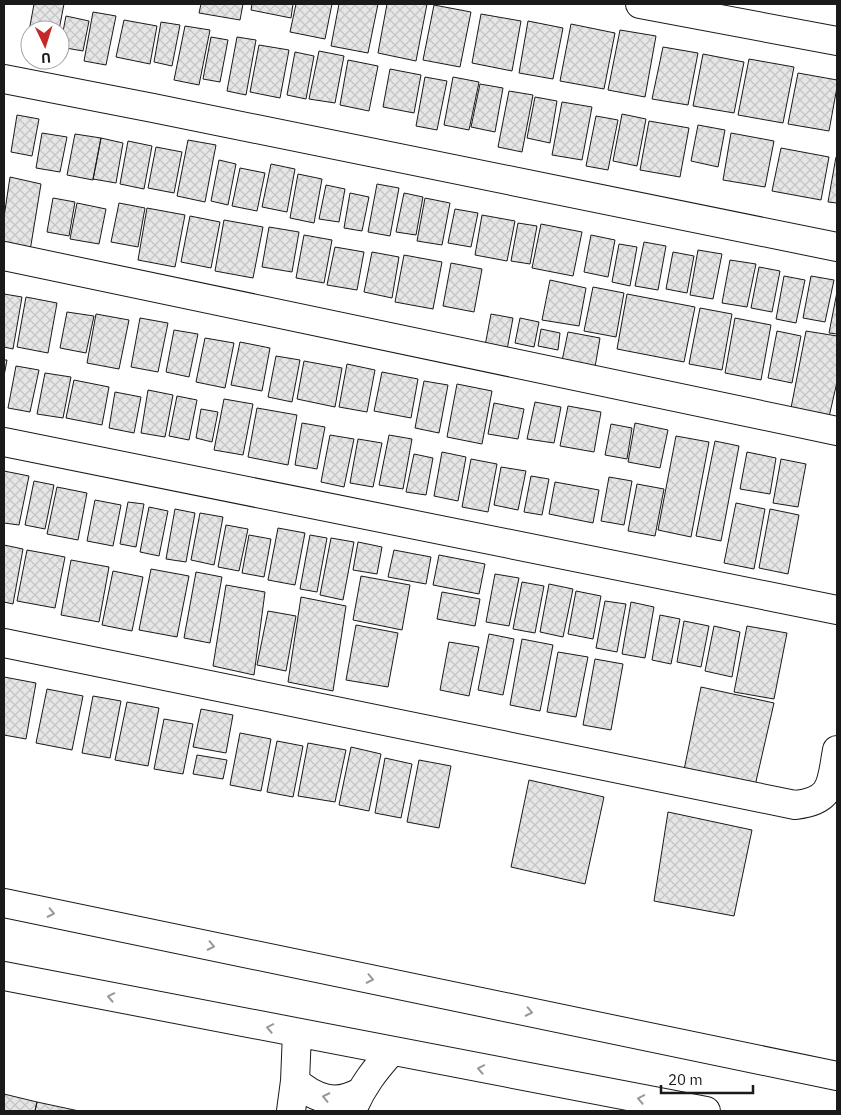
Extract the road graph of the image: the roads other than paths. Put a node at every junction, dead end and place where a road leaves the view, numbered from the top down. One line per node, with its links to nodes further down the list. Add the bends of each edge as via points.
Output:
1 (640, 4): 2 (street)
2 (837, 40)
3 (4, 79): 4 (street)
4 (837, 247)
5 (4, 256): 6 (street)
6 (837, 431)
7 (4, 442): 8 (street)
8 (837, 610)
9 (4, 643): 10 (street, via 795,805 811,803 827,792)
10 (837, 750)
11 (4, 903): 15 (street, one-way to 15)
12 (4, 976): 13 (street, one-way to 12)
13 (297, 1033): 14 (street); 16 (street)
14 (391, 1052): 17 (street, via 370,1075); 19 (street, one-way to 14)
15 (837, 1076)
16 (295, 1081): 17 (street, one-way to 16, via 350,1098 327,1100 305,1090); 18 (street)
17 (356, 1102)
18 (291, 1111)
19 (706, 1111)

